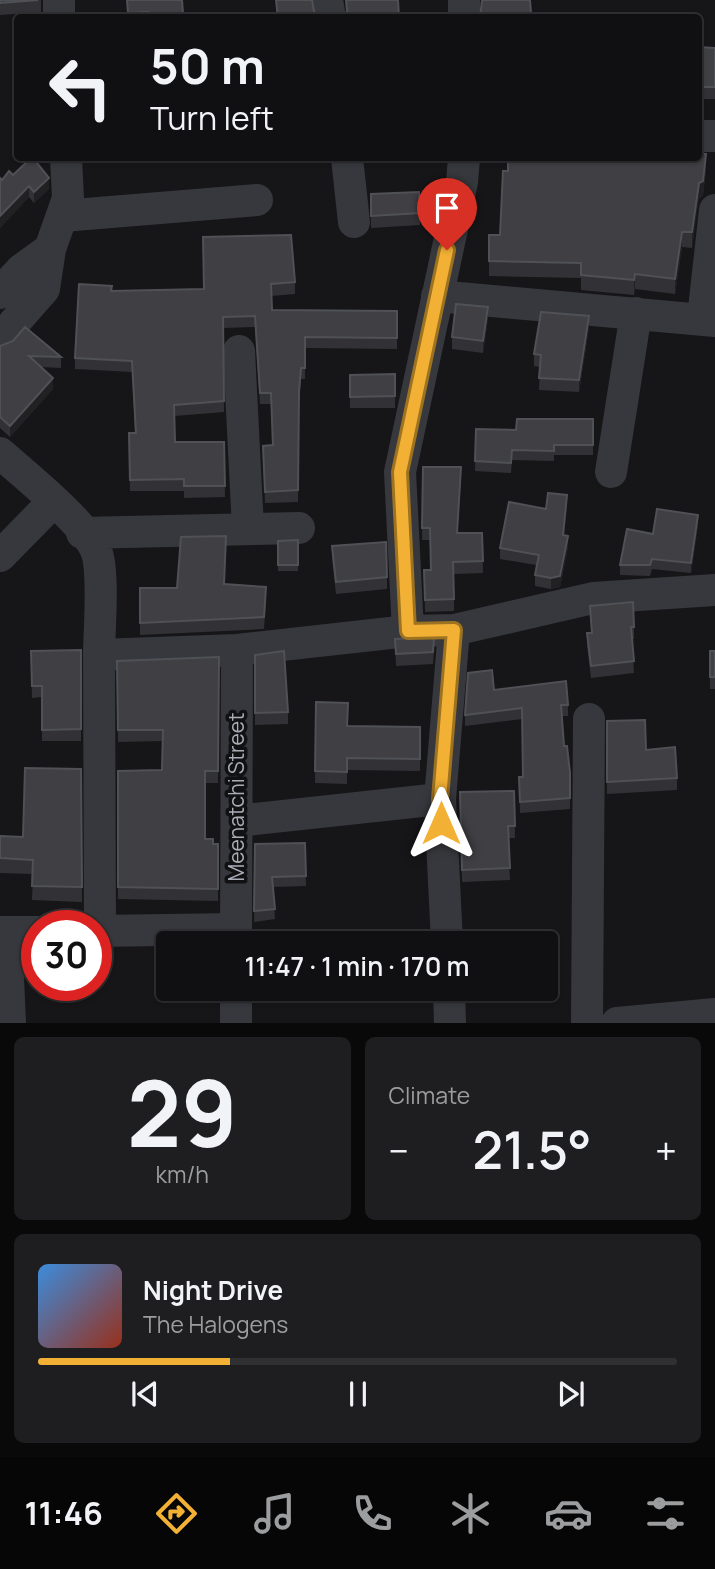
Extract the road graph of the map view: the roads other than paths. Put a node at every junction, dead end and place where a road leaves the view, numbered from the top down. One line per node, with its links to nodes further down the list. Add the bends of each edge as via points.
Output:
1 (66, 161): 6 (street, via 68,198)
2 (346, 161): 7 (street)
3 (464, 161): 10 (street)
4 (257, 200): 6 (street)
5 (715, 210): 12 (street)
6 (62, 216): 8 (street)
7 (354, 222)
8 (50, 249): 9 (street); 13 (street, via 44,289)
9 (0, 293)
10 (437, 296): 11 (street); 24 (street, via 400,472)
11 (636, 313): 12 (street); 16 (street)
12 (709, 320)
13 (0, 339)
14 (239, 351): 18 (street)
15 (0, 453): 17 (street)
16 (611, 471)
17 (54, 501): 20 (street); 21 (street)
18 (248, 528): 19 (street); 20 (street)
19 (299, 528)
20 (82, 533): 26 (street, via 98,558)
21 (0, 555)
22 (715, 590): 23 (street, via 593,598)
23 (454, 630): 24 (street); 28 (street)
24 (408, 631): 25 (street)
25 (237, 650): 26 (street); 29 (street, Meenatchi Street)
26 (99, 655): 30 (street)
27 (589, 719): 42 (street)
28 (440, 799): 29 (street); 32 (street)
29 (237, 821): 31 (street, Meenatchi Street)
30 (98, 910)
31 (236, 931)
32 (446, 931)
33 (14, 932): 39 (street)
34 (112, 932): 35 (street)
35 (156, 933)
36 (236, 1001): 40 (street)
37 (449, 1001): 41 (street)
38 (715, 1014): 43 (street)
39 (10, 1023)
40 (236, 1023)
41 (450, 1023)
42 (587, 1023)
43 (617, 1023)

